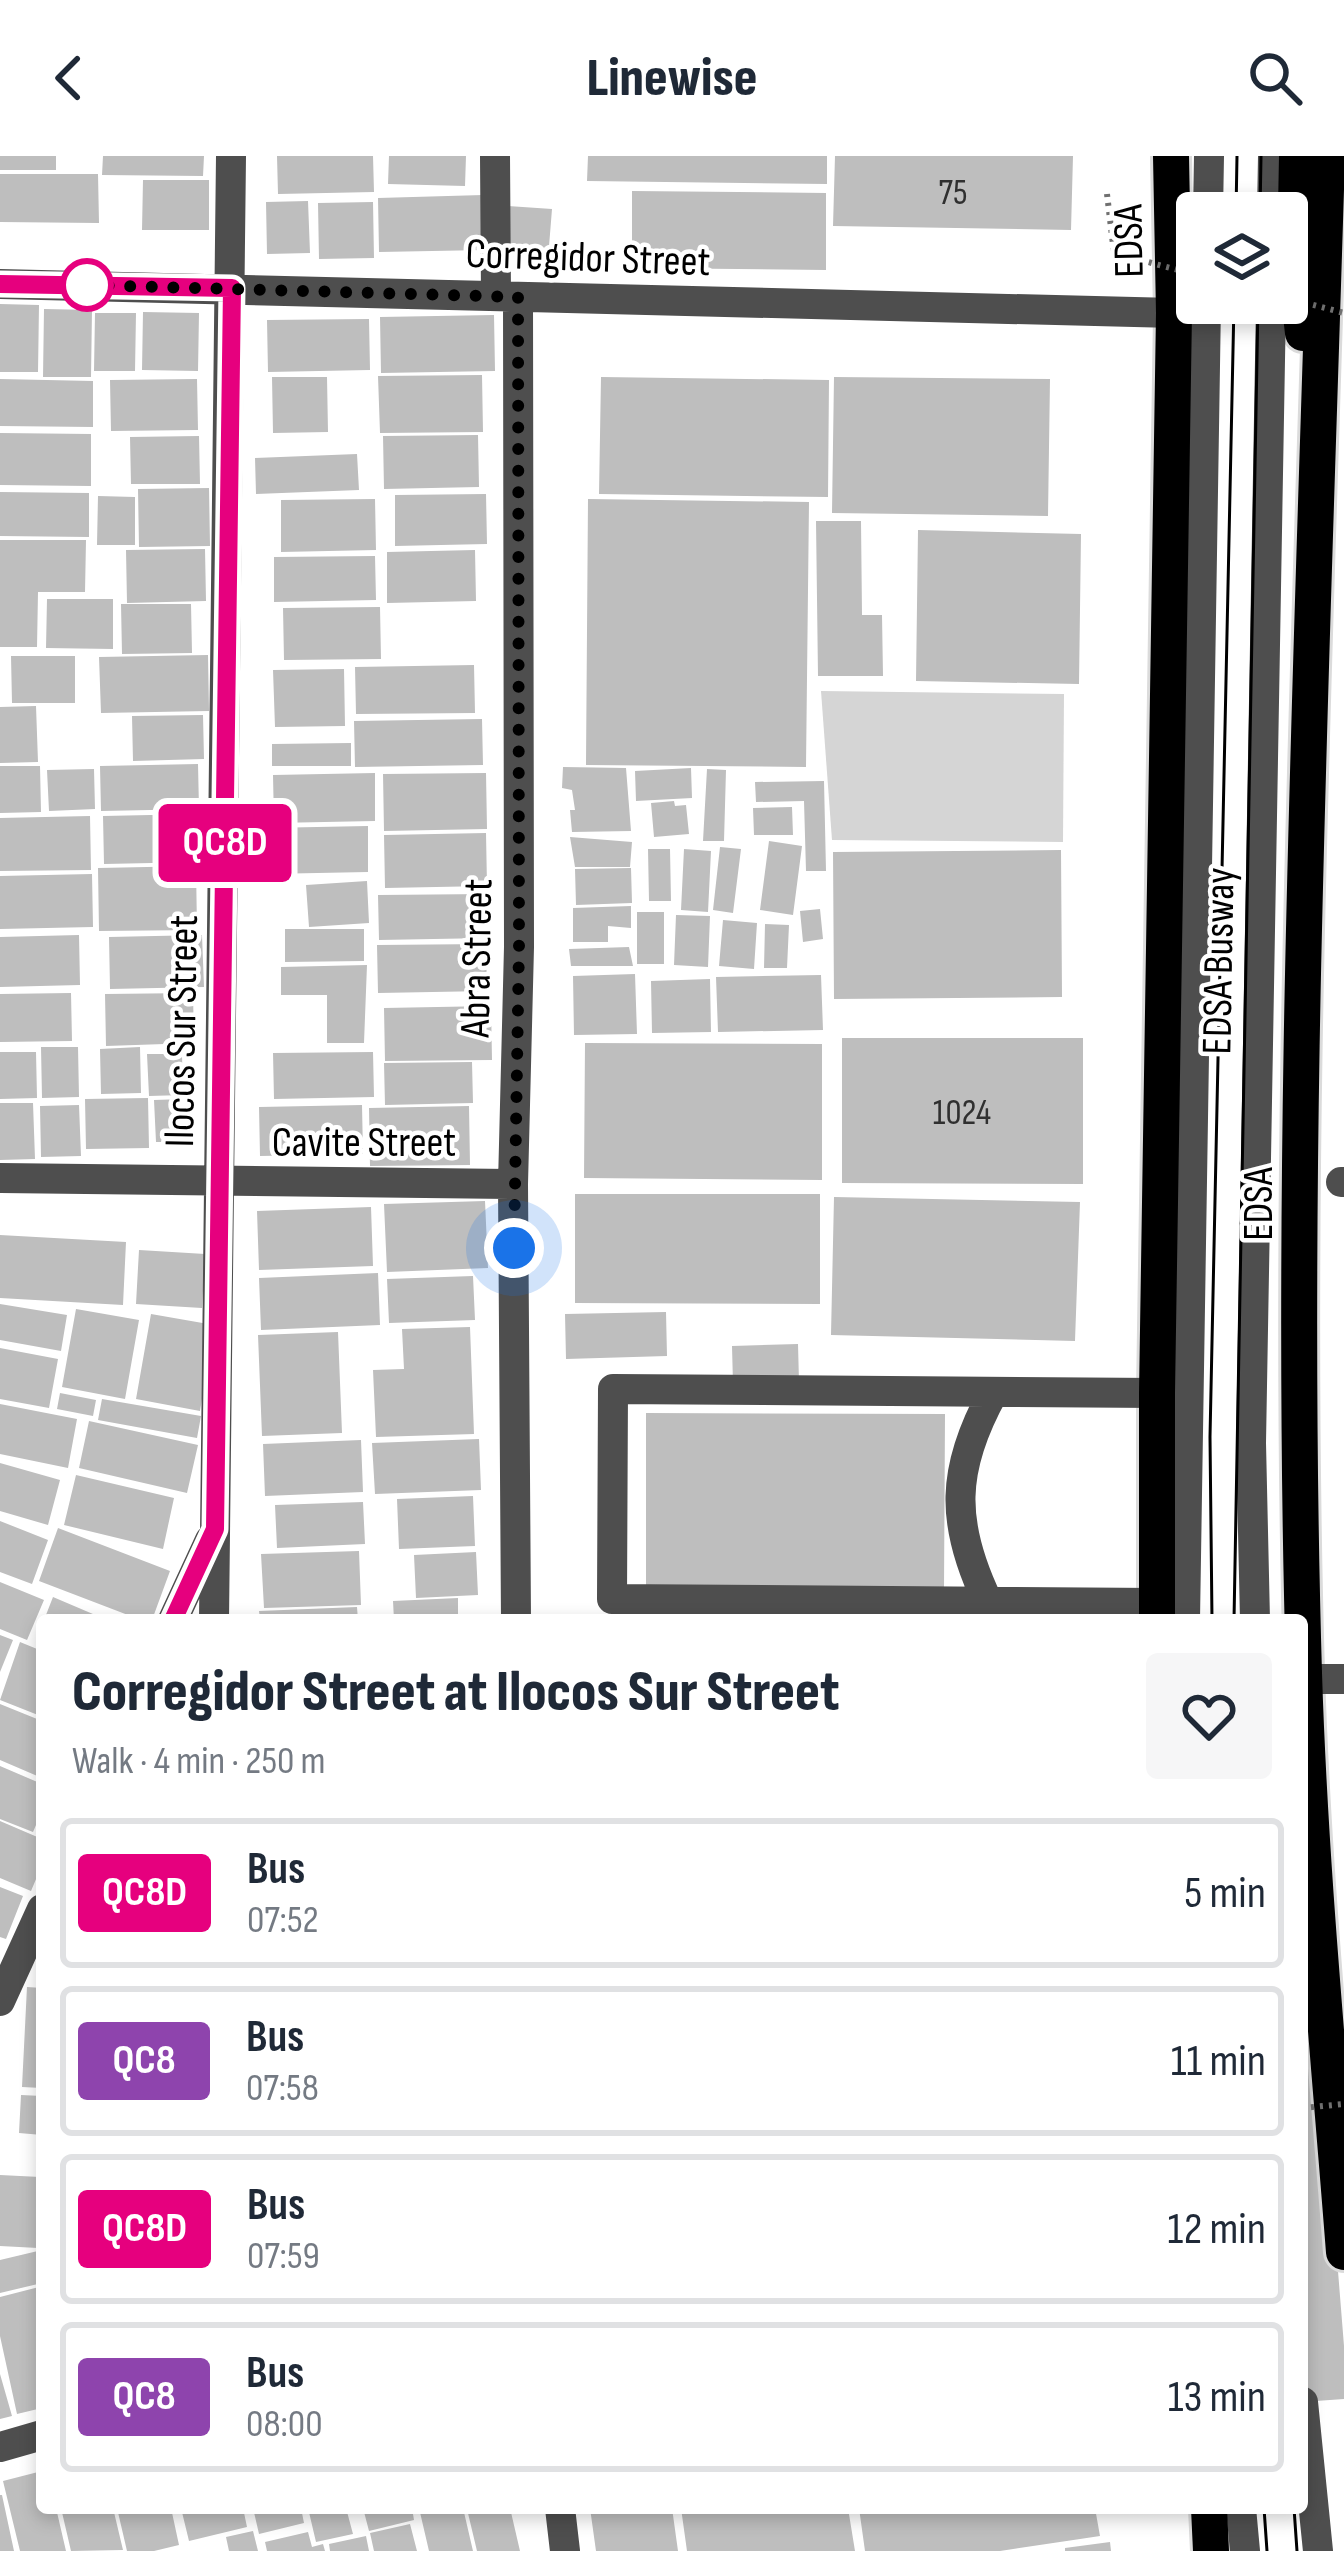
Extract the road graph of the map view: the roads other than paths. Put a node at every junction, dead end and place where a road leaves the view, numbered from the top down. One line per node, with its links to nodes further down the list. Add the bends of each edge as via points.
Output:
1 (231, 156): 13 (street, Ilocos Sur Street)
2 (495, 156): 14 (street, Abra Street)
3 (1171, 156): 10 (highway, EDSA)
4 (1209, 156): 8 (street)
5 (1273, 156): 9 (street)
6 (1297, 156): 19 (highway, via 1295,261)
7 (1327, 156): 11 (highway, EDSA)
8 (1208, 192)
9 (1272, 192)
10 (1176, 196)
11 (1334, 236): 19 (highway, EDSA)
12 (0, 284): 13 (street, Corregidor Street)
13 (232, 288): 14 (street, Corregidor Street); 21 (street, Ilocos Sur Street)
14 (507, 296): 15 (street, Corregidor Street); 22 (street, Abra Street, via 519,946)
15 (1176, 308)
16 (1190, 324): 24 (highway, EDSA)
17 (1190, 324): 30 (street, EDSA Busway)
18 (1271, 324): 31 (street, EDSA Busway, via 1250,1443)
19 (1318, 461): 32 (highway, EDSA, via 1302,955)
20 (0, 1178): 21 (street, Cavite Street)
21 (220, 1182): 22 (street, Cavite Street); 25 (street, Ilocos Sur Street)
22 (513, 1184): 29 (street, Abra Street)
23 (993, 1393): 24 (street); 26 (street, via 972,1431 960,1496 969,1562); 26 (street, via 613,1389 612,1599)
24 (1157, 1393): 30 (highway, EDSA)
25 (215, 1529): 27 (street); 28 (street, Ilocos Sur Street)
26 (988, 1602): 30 (street)
27 (176, 1614)
28 (214, 1614)
29 (516, 1614)
30 (1166, 1614)
31 (1255, 1614)
32 (1304, 1614)
33 (1308, 1679): 34 (street)
34 (1344, 1679)
35 (1308, 1714): 36 (highway, EDSA)
36 (1331, 1913): 39 (highway, EDSA)
37 (36, 1922): 38 (street)
38 (0, 2001)
39 (1344, 2252)
40 (36, 2437): 42 (street)
41 (1308, 2445): 49 (street)
42 (0, 2447)
43 (561, 2514): 46 (street)
44 (1210, 2514): 47 (highway)
45 (1242, 2514): 48 (street)
46 (565, 2551)
47 (1211, 2551)
48 (1245, 2551)
49 (1318, 2551)

